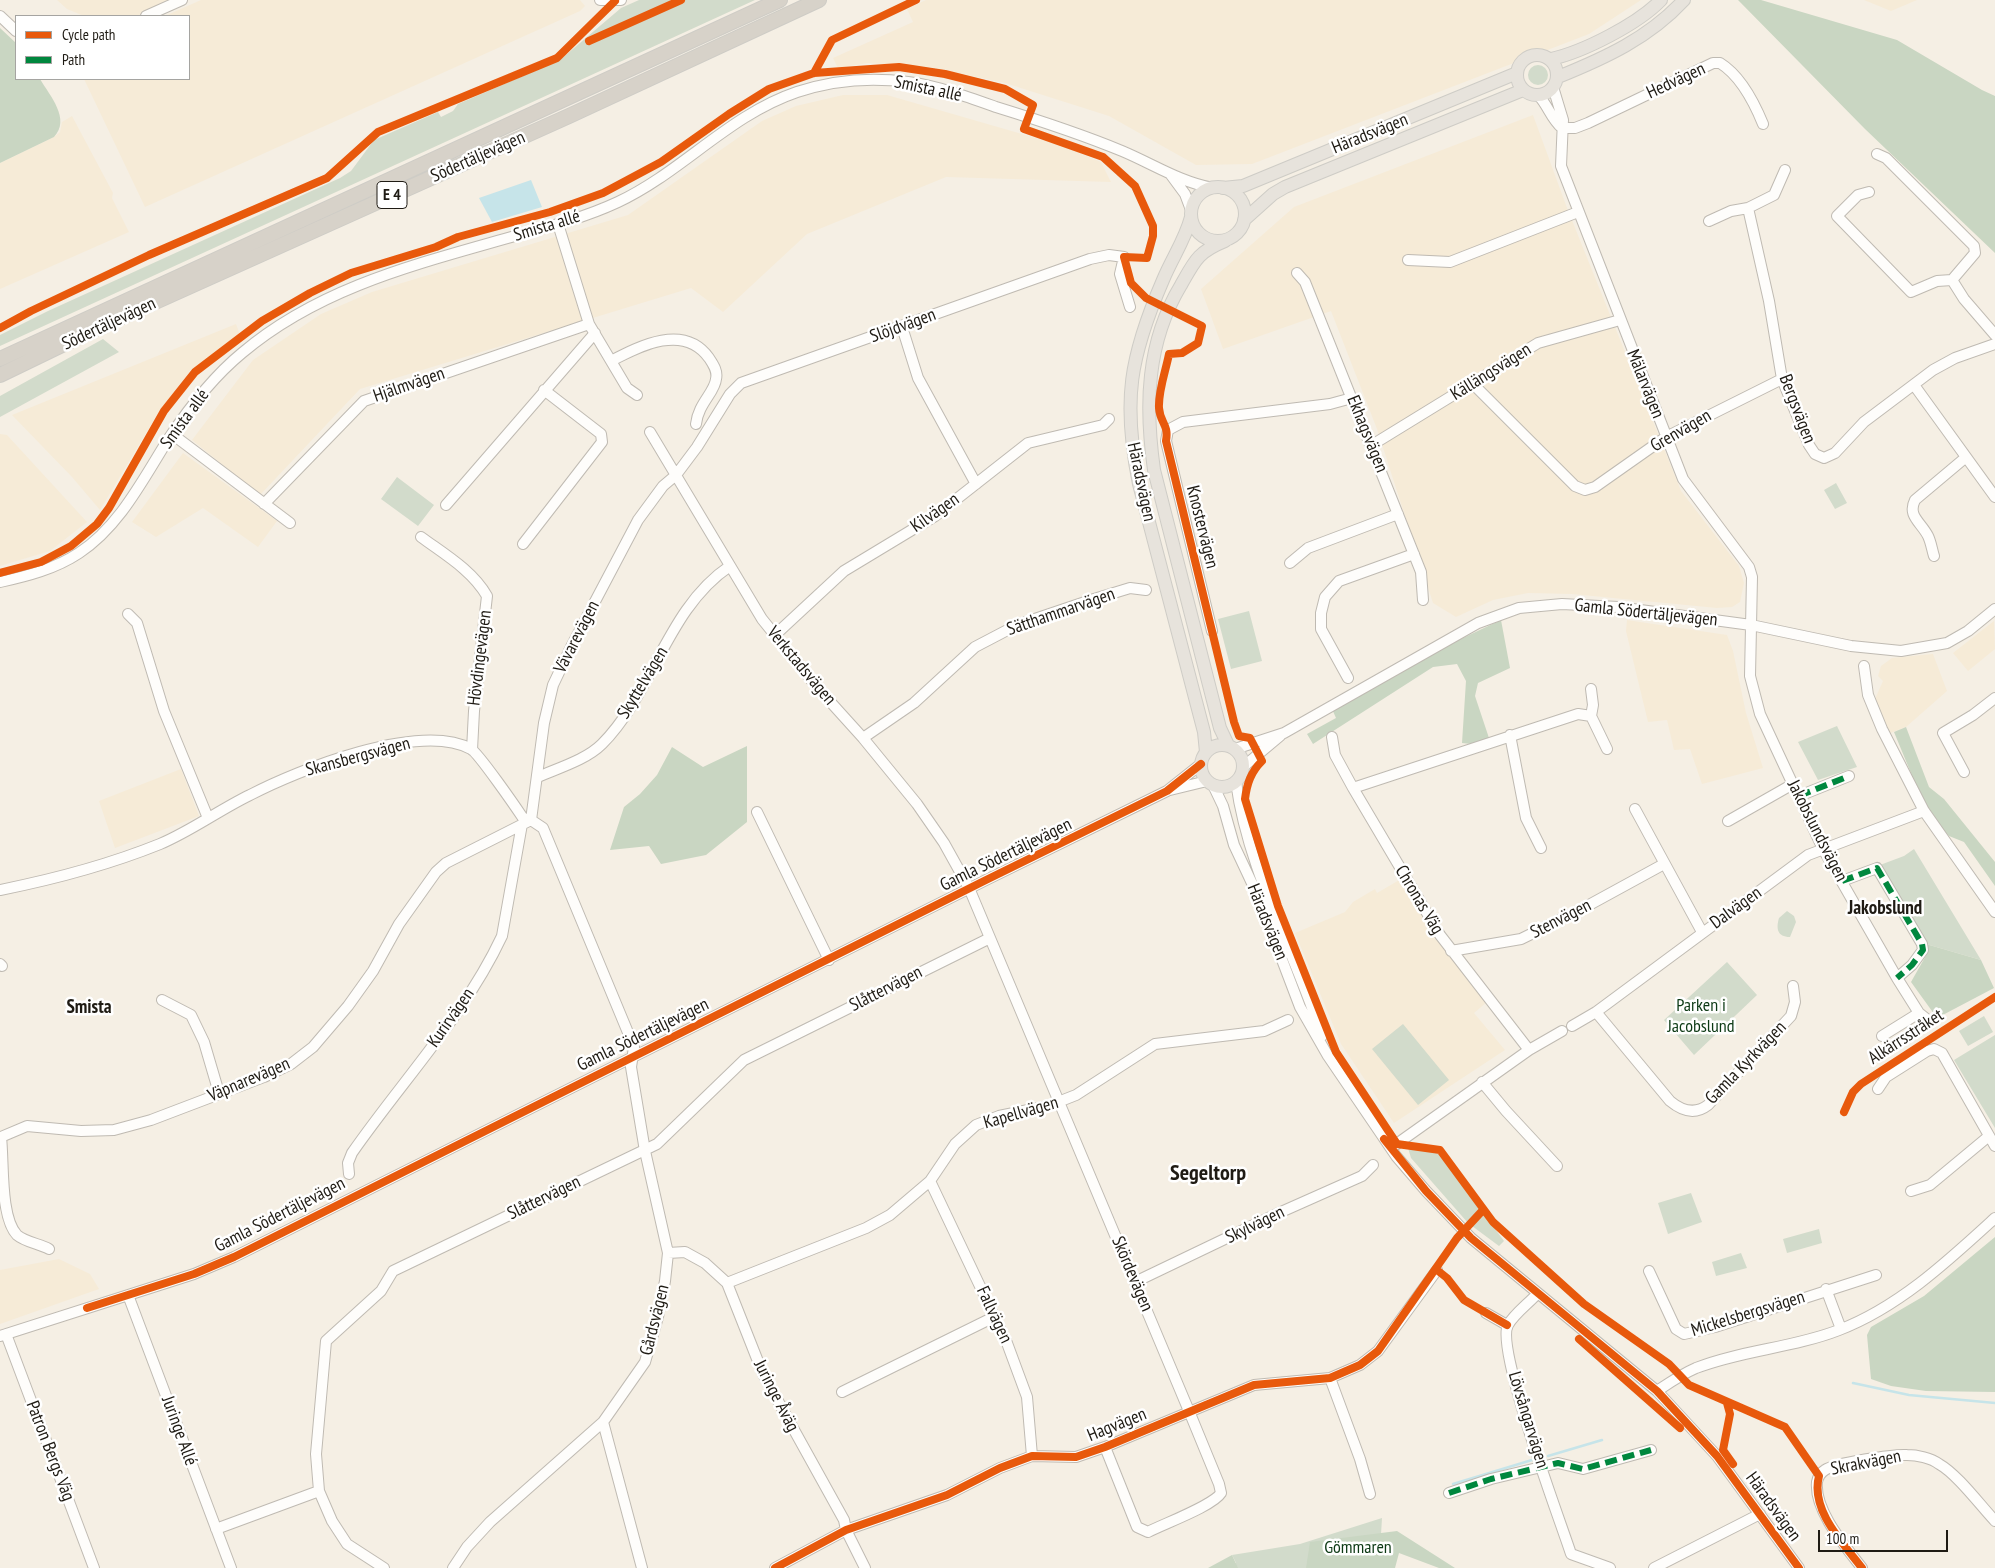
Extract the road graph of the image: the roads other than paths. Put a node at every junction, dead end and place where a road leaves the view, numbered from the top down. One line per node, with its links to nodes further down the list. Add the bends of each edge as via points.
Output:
1 (182, 0): 8 (street)
2 (600, 0): 3 (street)
3 (621, 0)
4 (780, 0): 39 (highway, Södertäljevägen / E 4)
5 (819, 0): 41 (highway, Södertäljevägen / E 4)
6 (1661, 0): 11 (main road, via 1616,32 1566,56)
7 (1684, 0): 13 (main road, via 1667,18 1625,47)
8 (148, 15)
9 (0, 16): 10 (street)
10 (15, 31)
11 (1551, 59): 12 (main road, via 1532,54 1523,60); 13 (main road, via 1556,66)
12 (1517, 73): 14 (main road); 21 (main road, Häradsvägen, via 1243,186)
13 (1555, 82): 15 (main road); 17 (street, Mälarvägen)
14 (1523, 90): 15 (main road); 26 (main road, Häradsvägen, via 1285,187 1272,194)
15 (1538, 95): 17 (street, via 1555,123)
16 (1763, 124): 17 (street, Hedvägen, via 1753,101 1734,74 1720,63 1713,63 1588,123)
17 (1562, 128): 24 (street, Mälarvägen, via 1561,166)
18 (1876, 154): 32 (street, via 1886,158 1974,246 1975,253)
19 (1785, 170): 23 (street, via 1774,195)
20 (1170, 175): 21 (street, Smista allé, via 1192,184); 25 (street, Smista allé, via 1185,194); 28 (street, Smista allé, via 1120,150 955,93 910,82 844,81 795,92 764,106 623,200)
21 (1218, 188): 25 (main road, via 1198,196); 26 (main road, via 1232,191 1242,203)
22 (1869, 192): 32 (street, via 1858,195 1837,216 1911,292 1937,281)
23 (1748, 208): 27 (street); 42 (street, Bergsvägen)
24 (1578, 212): 30 (street, via 1450,262); 34 (street, Mälarvägen)
25 (1191, 214): 29 (main road, via 1200,234 1212,240); 88 (main road, Häradsvägen, via 1179,251 1167,270 1138,342 1130,419 1139,484 1204,732)
26 (1244, 220): 29 (main road, via 1234,235)
27 (1709, 220)
28 (558, 224): 36 (street); 51 (street, Smista allé, via 363,282 306,308 242,352 208,387)
29 (1225, 240): 85 (main road, Häradsvägen, via 1205,249 1195,261 1160,329 1152,358 1149,431 1154,470 1220,728)
30 (1408, 260)
31 (1297, 273): 47 (street, Ekhagsvägen, via 1305,282)
32 (1952, 280): 37 (street)
33 (1130, 307): 35 (street, Slöjdvägen, via 1120,274 1124,257 1109,255)
34 (1620, 320): 43 (street, Källängsvägen, via 1538,343); 52 (street, Mälarvägen)
35 (902, 327): 55 (street, Slöjdvägen, via 741,383 730,394); 56 (street, via 918,378)
36 (592, 328): 40 (street); 45 (street); 58 (street, Hjälmvägen, via 364,401)
37 (1995, 336)
38 (1995, 344): 44 (street, Bergsvägen, via 1956,358)
39 (0, 359)
40 (611, 361): 46 (street, via 627,388); 49 (street, via 644,343 658,340 685,342 703,350 715,366 717,380 697,412)
41 (0, 375)
42 (1782, 379): 44 (street, Bergsvägen, via 1809,445 1814,454 1824,458 1835,453 1864,422); 52 (street, Grenvägen)
43 (1473, 384): 52 (street, Grenvägen, via 1575,486 1585,490 1595,487); 53 (street, Källängsvägen)
44 (1914, 385): 54 (street)
45 (544, 390): 59 (street); 63 (street, via 601,434 602,442)
46 (637, 395)
47 (1352, 398): 53 (street, Ekhagsvägen); 74 (street, Knostervägen, via 1330,404 1183,422 1168,430 1166,441)
48 (1109, 419): 56 (street, Kilvägen, via 1102,425 1028,443)
49 (696, 424)
50 (650, 432): 55 (street, Verkstadsvägen)
51 (172, 434): 58 (street); 68 (street, Smista allé, via 132,497 93,543 47,570)
52 (1666, 437): 73 (street, Mälarvägen, via 1690,490 1749,567 1753,588)
53 (1372, 445): 60 (street, Ekhagsvägen)
54 (1965, 458): 57 (street); 65 (street, via 1911,507 1912,514 1928,536)
55 (676, 476): 67 (street, Verkstadsvägen); 92 (street, Vävarevägen, via 663,486 638,520 553,685 544,723)
56 (976, 484): 75 (street, Kilvägen, via 935,516 844,571)
57 (1995, 497)
58 (264, 504): 61 (street)
59 (446, 505)
60 (1398, 514): 64 (street, Ekhagsvägen); 66 (street, via 1308,548)
61 (290, 523)
62 (421, 537): 87 (street, Hövdingevägen, via 467,571 487,596)
63 (523, 544)
64 (1414, 554): 70 (street, Ekhagsvägen, via 1421,572); 77 (street, via 1339,581 1325,597 1321,612 1322,629)
65 (1934, 556)
66 (1290, 563)
67 (730, 566): 75 (street, Verkstadsvägen); 92 (street, Skyttelvägen, via 719,572 692,603 630,708 600,746)
68 (0, 582)
69 (1146, 590): 84 (street, Sätthammarvägen, via 1130,588 1017,625 975,647 914,702)
70 (1423, 600)
71 (1995, 609): 73 (street, Gamla Södertäljevägen, via 1947,643 1901,652 1851,646)
72 (128, 614): 102 (street, via 137,623 163,707)
73 (1751, 625): 81 (street, Gamla Södertäljevägen, via 1618,607 1562,604 1519,608 1471,627); 95 (street, Jakobslundsvägen, via 1749,670 1752,690)
74 (1212, 631)
75 (775, 635): 84 (street, Verkstadsvägen)
76 (1864, 666): 101 (street, via 1868,695)
77 (1348, 678)
78 (1591, 689): 80 (street)
79 (1995, 698): 90 (street, via 1943,733)
80 (1591, 716): 82 (street, via 1578,714); 86 (street)
81 (1284, 733): 85 (street, Gamla Södertäljevägen); 89 (street, Gamla Södertäljevägen)
82 (1510, 735): 96 (street); 105 (street, via 1526,818)
83 (1332, 736): 96 (street, Chronas Väg, via 1335,755)
84 (863, 738): 109 (street, Verkstadsvägen, via 939,835)
85 (1231, 747): 88 (main road, via 1218,745); 89 (main road, via 1242,758)
86 (1606, 749)
87 (472, 750): 102 (street, Skansbergsvägen, via 449,742 427,740 388,745 283,779); 104 (street)
88 (1203, 758): 94 (main road, via 1202,773); 97 (street, Gamla Södertäljevägen)
89 (1243, 768): 93 (main road)
90 (1964, 772)
91 (1849, 776): 98 (street)
92 (538, 778): 104 (street, Vävarevägen)
93 (1236, 782): 94 (main road, via 1224,787); 125 (street, Häradsvägen, via 1249,840 1311,1002)
94 (1210, 783): 97 (street, Gamla Södertäljevägen); 125 (street, Häradsvägen, via 1223,806 1234,845 1257,894 1300,1007)
95 (1793, 784): 98 (street, Jakobslundsvägen); 103 (street)
96 (1353, 788): 114 (street, Chronas Väg)
97 (1167, 791): 109 (street, Gamla Södertäljevägen)
98 (1799, 796): 106 (street, Jakobslundsvägen)
99 (1635, 809): 107 (street)
100 (757, 812): 115 (street)
101 (1924, 812): 106 (street, Dalvägen); 111 (street)
102 (208, 818): 110 (street, Skansbergsvägen, via 162,843 98,867)
103 (1728, 821)
104 (526, 822): 126 (street, via 543,828 634,1047); 129 (street, Väpnarevägen, via 446,863 436,872 399,924 373,971 313,1047 291,1064); 137 (street, Kurirvägen, via 502,936 495,952 457,1012 352,1152)
105 (1541, 848)
106 (1823, 849): 108 (street, Jakobslundsvägen); 112 (street, Dalvägen, via 1808,855)
107 (1664, 864): 112 (street); 114 (street, Stenvägen, via 1521,939)
108 (1842, 881): 116 (street, Jakobslundsvägen); 116 (street, via 1877,868 1922,944 1923,950)
109 (970, 888): 113 (street, Skördevägen); 115 (street, Gamla Södertäljevägen)
110 (0, 890)
111 (1995, 912)
112 (1702, 932): 119 (street, Dalvägen)
113 (990, 938): 130 (street, Skördevägen); 134 (street, Slåttervägen, via 744,1060 657,1144)
114 (1451, 951): 124 (street, Chronas Väg)
115 (829, 960): 126 (street, Gamla Södertäljevägen)
116 (1897, 978): 120 (street, Jakobslundsvägen)
117 (1792, 986): 119 (street, Gamla Kyrkvägen, via 1795,1002 1791,1016 1708,1105 1698,1110 1679,1108 1670,1101)
118 (162, 1000): 129 (street, via 191,1015 204,1042)
119 (1596, 1012): 124 (street, Dalvägen)
120 (1919, 1013): 122 (street, Jakobslundsvägen); 123 (street)
121 (1288, 1020): 130 (street, Kapellvägen, via 1264,1031 1155,1044)
122 (1928, 1021)
123 (1882, 1036)
124 (1529, 1050): 127 (street)
125 (1328, 1056): 133 (street, Häradsvägen)
126 (632, 1058): 134 (street, Gårdsvägen); 150 (street, Gamla Södertäljevägen, via 234,1257 194,1274)
127 (1482, 1082): 133 (street); 136 (street)
128 (1878, 1089): 131 (street, via 1886,1076 1934,1049 1942,1053)
129 (220, 1094): 141 (street, Väpnarevägen, via 114,1130 81,1131 28,1126 1,1137 4,1197 10,1226 22,1238)
130 (1060, 1102): 138 (street, Kapellvägen, via 999,1116 976,1125 955,1144); 146 (street, Skördevägen)
131 (1989, 1136): 132 (street); 139 (street, via 1930,1185)
132 (1995, 1146)
133 (1390, 1148): 149 (street, Häradsvägen, via 1471,1238)
134 (644, 1151): 142 (street, Gårdsvägen); 165 (street, Slåttervägen, via 393,1271 381,1291 326,1341 316,1454)
135 (1373, 1165): 146 (street, Skylvägen, via 1362,1176)
136 (1558, 1166)
137 (349, 1174)
138 (930, 1181): 147 (street, Kapellvägen, via 890,1215 866,1228); 152 (street, Fallvägen)
139 (1911, 1191)
140 (1995, 1218): 154 (street, Mickelsbergsvägen, via 1895,1302)
141 (49, 1249)
142 (668, 1253): 147 (street, Juringe Åväg, via 684,1252 705,1263); 160 (street, Gårdsvägen, via 662,1299 646,1362)
143 (1437, 1270): 156 (street, Hagvägen, via 1378,1351 1360,1365)
144 (1649, 1271): 148 (street, Mickelsbergsvägen, via 1676,1329 1684,1334 1715,1327)
145 (1876, 1275): 148 (street, Mickelsbergsvägen)
146 (1135, 1282): 159 (street, Skördevägen)
147 (727, 1283): 171 (street, Juringe Åväg, via 763,1374 844,1520)
148 (1826, 1289): 154 (street, Mickelsbergsvägen)
149 (1537, 1294): 153 (street); 157 (street, Häradsvägen)
150 (128, 1295): 155 (street, Gamla Södertäljevägen); 170 (street, Juringe Allé)
151 (1486, 1313): 153 (street)
152 (994, 1317): 158 (street); 163 (street, Fallvägen, via 1008,1343 1028,1398)
153 (1507, 1325): 164 (street, Lövsångarvägen, via 1505,1343)
154 (1841, 1330): 157 (street, Mickelsbergsvägen, via 1806,1342 1696,1368)
155 (3, 1335): 172 (street, Patron Bergs Väg)
156 (1330, 1378): 159 (street, Hagvägen, via 1254,1385); 167 (street)
157 (1656, 1391): 168 (street, Häradsvägen, via 1717,1456)
158 (842, 1392)
159 (1189, 1410): 161 (street, Hagvägen); 161 (street, Skördevägen, via 1221,1493 1200,1508 1148,1532 1137,1527)
160 (603, 1422): 175 (street, Gårdsvägen, via 490,1522); 176 (street)
161 (1104, 1447): 163 (street, Hagvägen, via 1076,1456)
162 (1651, 1450): 164 (street, via 1583,1469 1558,1463)
163 (1032, 1456): 171 (street, Hagvägen, via 947,1495)
164 (1541, 1467): 166 (street); 179 (street, Lövsångarvägen, via 1571,1554)
165 (319, 1490): 170 (street); 174 (street, Slåttervägen, via 332,1521 347,1544)
166 (1449, 1493)
167 (1370, 1494)
168 (1760, 1514): 180 (street); 181 (street, Häradsvägen)
169 (1995, 1521): 182 (street, Skrakvägen, via 1946,1469 1927,1459 1907,1454 1894,1455 1829,1467 1819,1476 1817,1483 1823,1508 1829,1525)
170 (216, 1529): 173 (street, Juringe Allé)
171 (846, 1530): 177 (street, Hagvägen); 178 (street, Juringe Åväg)
172 (94, 1568)
173 (231, 1568)
174 (384, 1568)
175 (453, 1568)
176 (642, 1568)
177 (775, 1568)
178 (865, 1568)
179 (1610, 1568)
180 (1654, 1568)
181 (1799, 1568)
182 (1862, 1568)

